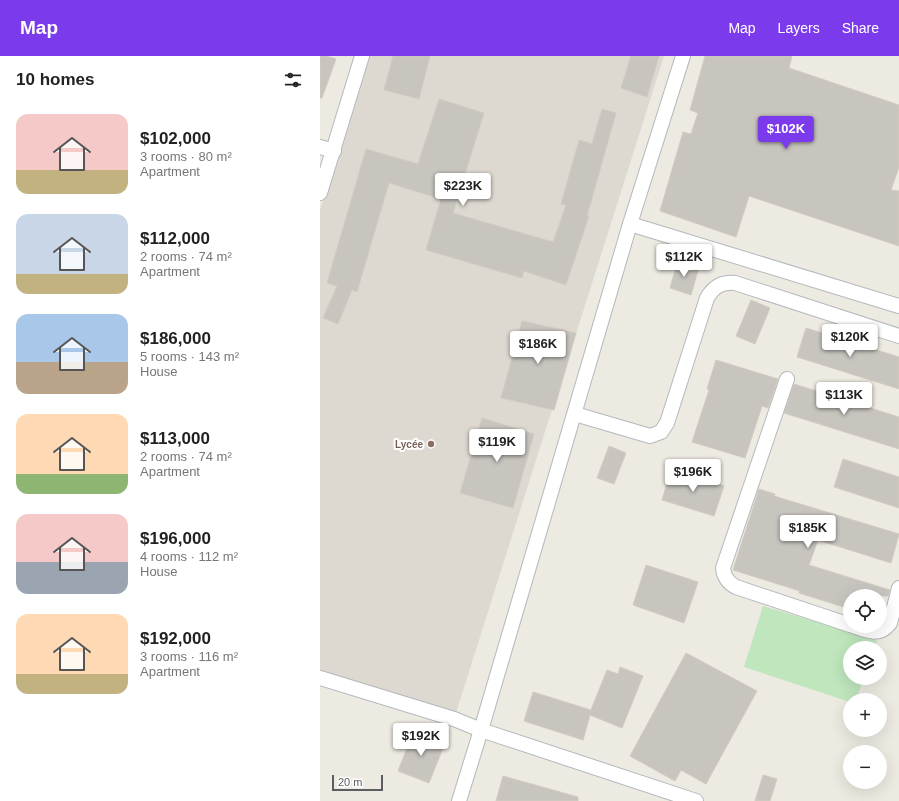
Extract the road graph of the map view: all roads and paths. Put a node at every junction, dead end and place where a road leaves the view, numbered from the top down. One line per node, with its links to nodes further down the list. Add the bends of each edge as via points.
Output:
1 (362, 56): 4 (street)
2 (683, 56): 6 (street)
3 (320, 148): 4 (street)
4 (334, 151): 5 (street)
5 (320, 193)
6 (630, 224): 7 (street); 10 (street)
7 (899, 306)
8 (899, 336): 10 (street, via 736,283 718,285 707,298 667,423 661,432 650,436)
9 (787, 379): 12 (street, via 723,568 724,574 726,580 736,587)
10 (575, 414): 15 (street)
11 (899, 588): 13 (street)
12 (843, 623)
13 (887, 627)
14 (320, 678): 15 (street, via 454,719)
15 (481, 730): 16 (street); 17 (street)
16 (459, 801)
17 (696, 801)

